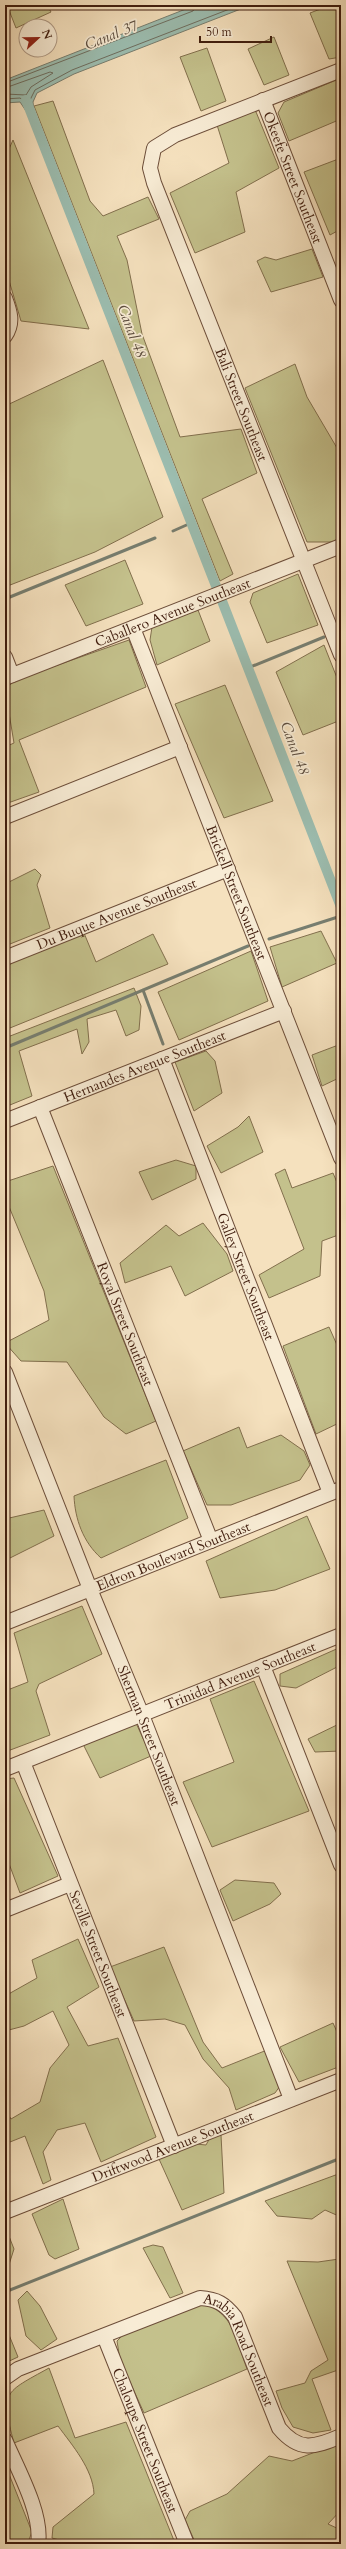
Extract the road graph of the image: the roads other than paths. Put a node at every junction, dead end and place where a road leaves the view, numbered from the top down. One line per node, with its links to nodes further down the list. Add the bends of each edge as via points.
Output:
1 (341, 70): 2 (street)
2 (263, 100): 4 (street, Okeefe Street Southeast); 7 (street, Bali Street Southeast, via 162,141 154,148 150,168)
3 (5, 298): 5 (street, via 11,313 9,330)
4 (341, 300)
5 (5, 336)
6 (341, 546): 7 (street, Caballero Avenue Southeast)
7 (304, 561): 8 (street, Caballero Avenue Southeast); 9 (street, Bali Street Southeast)
8 (133, 628): 11 (street, Caballero Avenue Southeast); 12 (street, Brickell Street Southeast)
9 (341, 655)
10 (5, 657): 11 (street)
11 (8, 677)
12 (180, 747): 13 (street); 14 (street, Brickell Street Southeast)
13 (5, 817)
14 (228, 869): 15 (street, Du Buque Avenue Southeast); 16 (street, Brickell Street Southeast)
15 (5, 958)
16 (284, 1011): 17 (street, Hernandes Avenue Southeast); 20 (street, Brickell Street Southeast)
17 (162, 1059): 18 (street, Hernandes Avenue Southeast); 22 (street, Galley Street Southeast)
18 (40, 1107): 19 (street, Hernandes Avenue Southeast); 23 (street, Royal Street Southeast)
19 (5, 1121)
20 (341, 1158)
21 (5, 1372): 24 (street, Sherman Street Southeast)
22 (336, 1491): 23 (street, Eldron Boulevard Southeast)
23 (211, 1541): 24 (street, Eldron Boulevard Southeast)
24 (90, 1589): 25 (street, Eldron Boulevard Southeast); 28 (street, Sherman Street Southeast)
25 (5, 1623)
26 (341, 1635): 27 (street, Trinidad Avenue Southeast)
27 (264, 1666): 28 (street, Trinidad Avenue Southeast); 31 (street)
28 (142, 1715): 29 (street, Trinidad Avenue Southeast); 35 (street, Sherman Street Southeast)
29 (23, 1762): 30 (street, Trinidad Avenue Southeast); 32 (street, Seville Street Southeast)
30 (5, 1769)
31 (341, 1865)
32 (70, 1884): 33 (street); 36 (street, Seville Street Southeast)
33 (5, 1910)
34 (341, 2080): 35 (street, Driftwood Avenue Southeast)
35 (291, 2099): 36 (street, Driftwood Avenue Southeast)
36 (174, 2146): 37 (street, Driftwood Avenue Southeast)
37 (5, 2212)
38 (104, 2336): 39 (street, Arabia Road Southeast, via 18,2369); 40 (street, Arabia Road Southeast, via 200,2298 212,2298 226,2305 235,2317 279,2428 288,2439 302,2446 317,2446); 43 (street, Chaloupe Street Southeast)
39 (5, 2378)
40 (341, 2436)
41 (5, 2440): 42 (street, via 36,2517)
42 (38, 2544)
43 (187, 2544)

